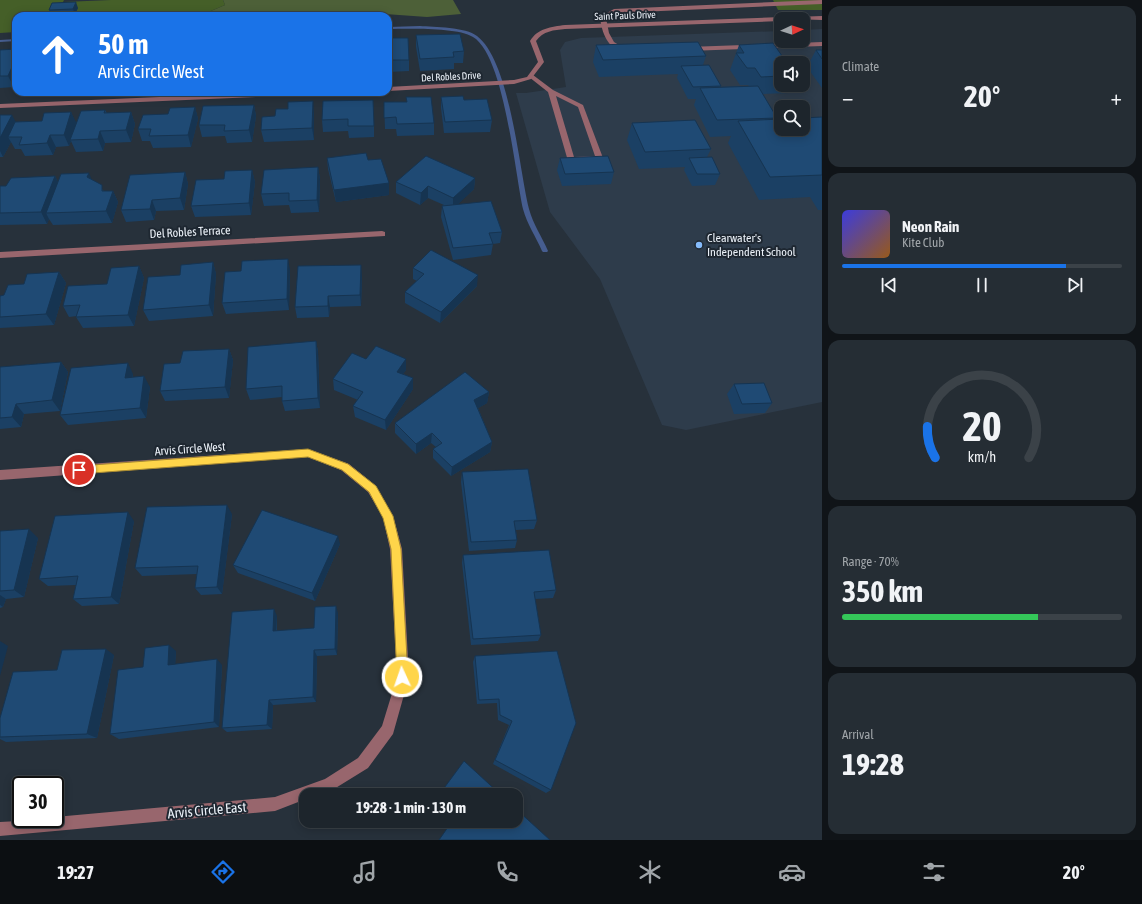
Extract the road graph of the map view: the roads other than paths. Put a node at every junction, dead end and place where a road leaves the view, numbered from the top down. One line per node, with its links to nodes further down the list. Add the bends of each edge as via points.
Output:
1 (822, 2): 5 (street, via 614,11 603,17)
2 (810, 18): 3 (street)
3 (822, 18)
4 (774, 19): 5 (street, Saint Pauls Drive)
5 (604, 26): 8 (street, via 611,43 620,50); 9 (street, Saint Pauls Drive, via 565,27 536,34 533,41 541,62)
6 (822, 44): 7 (street)
7 (682, 49)
8 (634, 51)
9 (530, 76): 10 (street, Del Robles Drive, via 514,82 486,85); 11 (street)
10 (392, 89)
11 (551, 92): 11 (street, via 581,106 599,158 571,159)
12 (231, 96): 13 (street)
13 (0, 106)
14 (382, 234): 15 (street, Del Robles Terrace)
15 (0, 255)
16 (0, 475): 17 (street, Arvis Circle West, via 308,453 345,467 372,489 388,516 396,549 402,677)
17 (388, 729): 18 (street, Arvis Circle East, via 363,763 328,784 275,804)
18 (0, 829)

